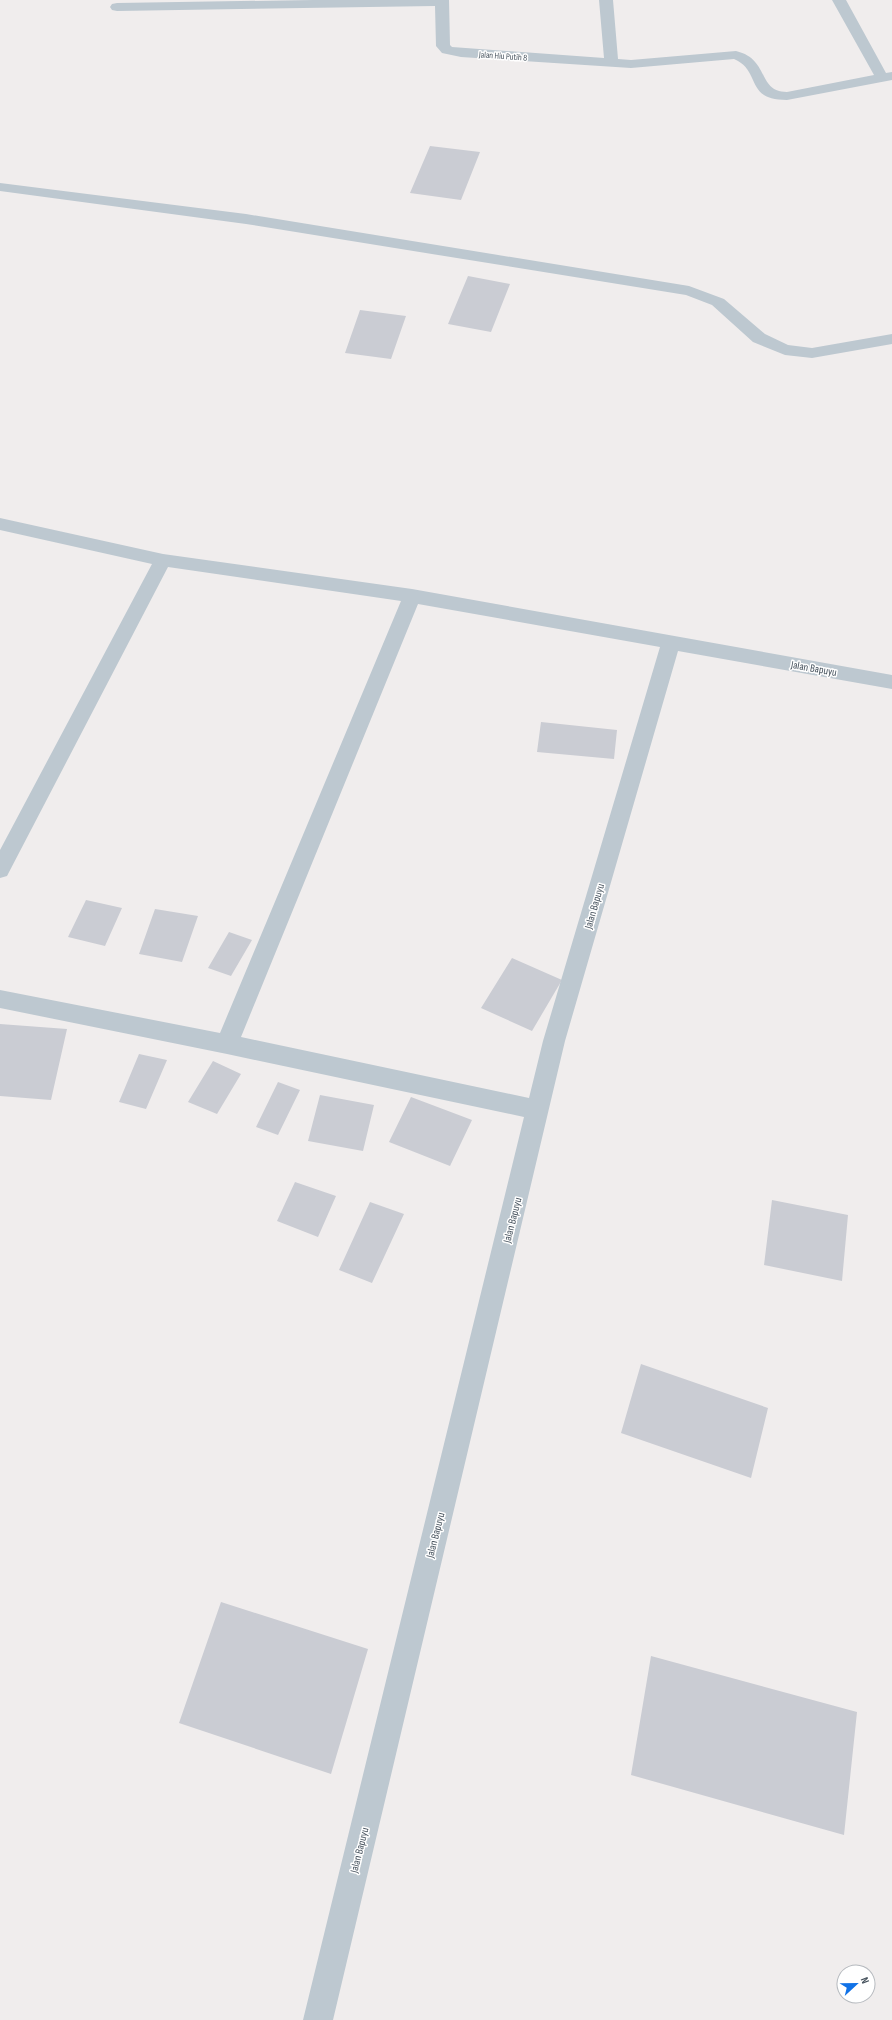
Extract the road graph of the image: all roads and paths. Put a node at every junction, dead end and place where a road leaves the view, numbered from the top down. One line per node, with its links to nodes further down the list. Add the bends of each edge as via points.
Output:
1 (606, 0): 5 (street)
2 (839, 0): 6 (street)
3 (442, 1): 4 (street); 5 (street, Jalan Hiu Putih 8, via 443,46 447,50)
4 (118, 7)
5 (611, 63): 6 (street, Jalan Hiu Putih 8, via 631,64 736,54 752,63 764,89 772,95 787,96)
6 (887, 77)
7 (0, 188): 8 (street, via 246,219 689,291 718,302 759,338 785,350 812,353)
8 (892, 339)
9 (0, 524): 10 (street)
10 (163, 560): 11 (street); 14 (street)
11 (412, 596): 12 (street); 16 (street)
12 (671, 643): 13 (street, Jalan Bapuyu); 17 (street, Jalan Bapuyu, via 554,1041)
13 (892, 682)
14 (0, 870)
15 (0, 999): 16 (street)
16 (227, 1044): 17 (street)
17 (538, 1110): 18 (street, Jalan Bapuyu)
18 (318, 2020)

